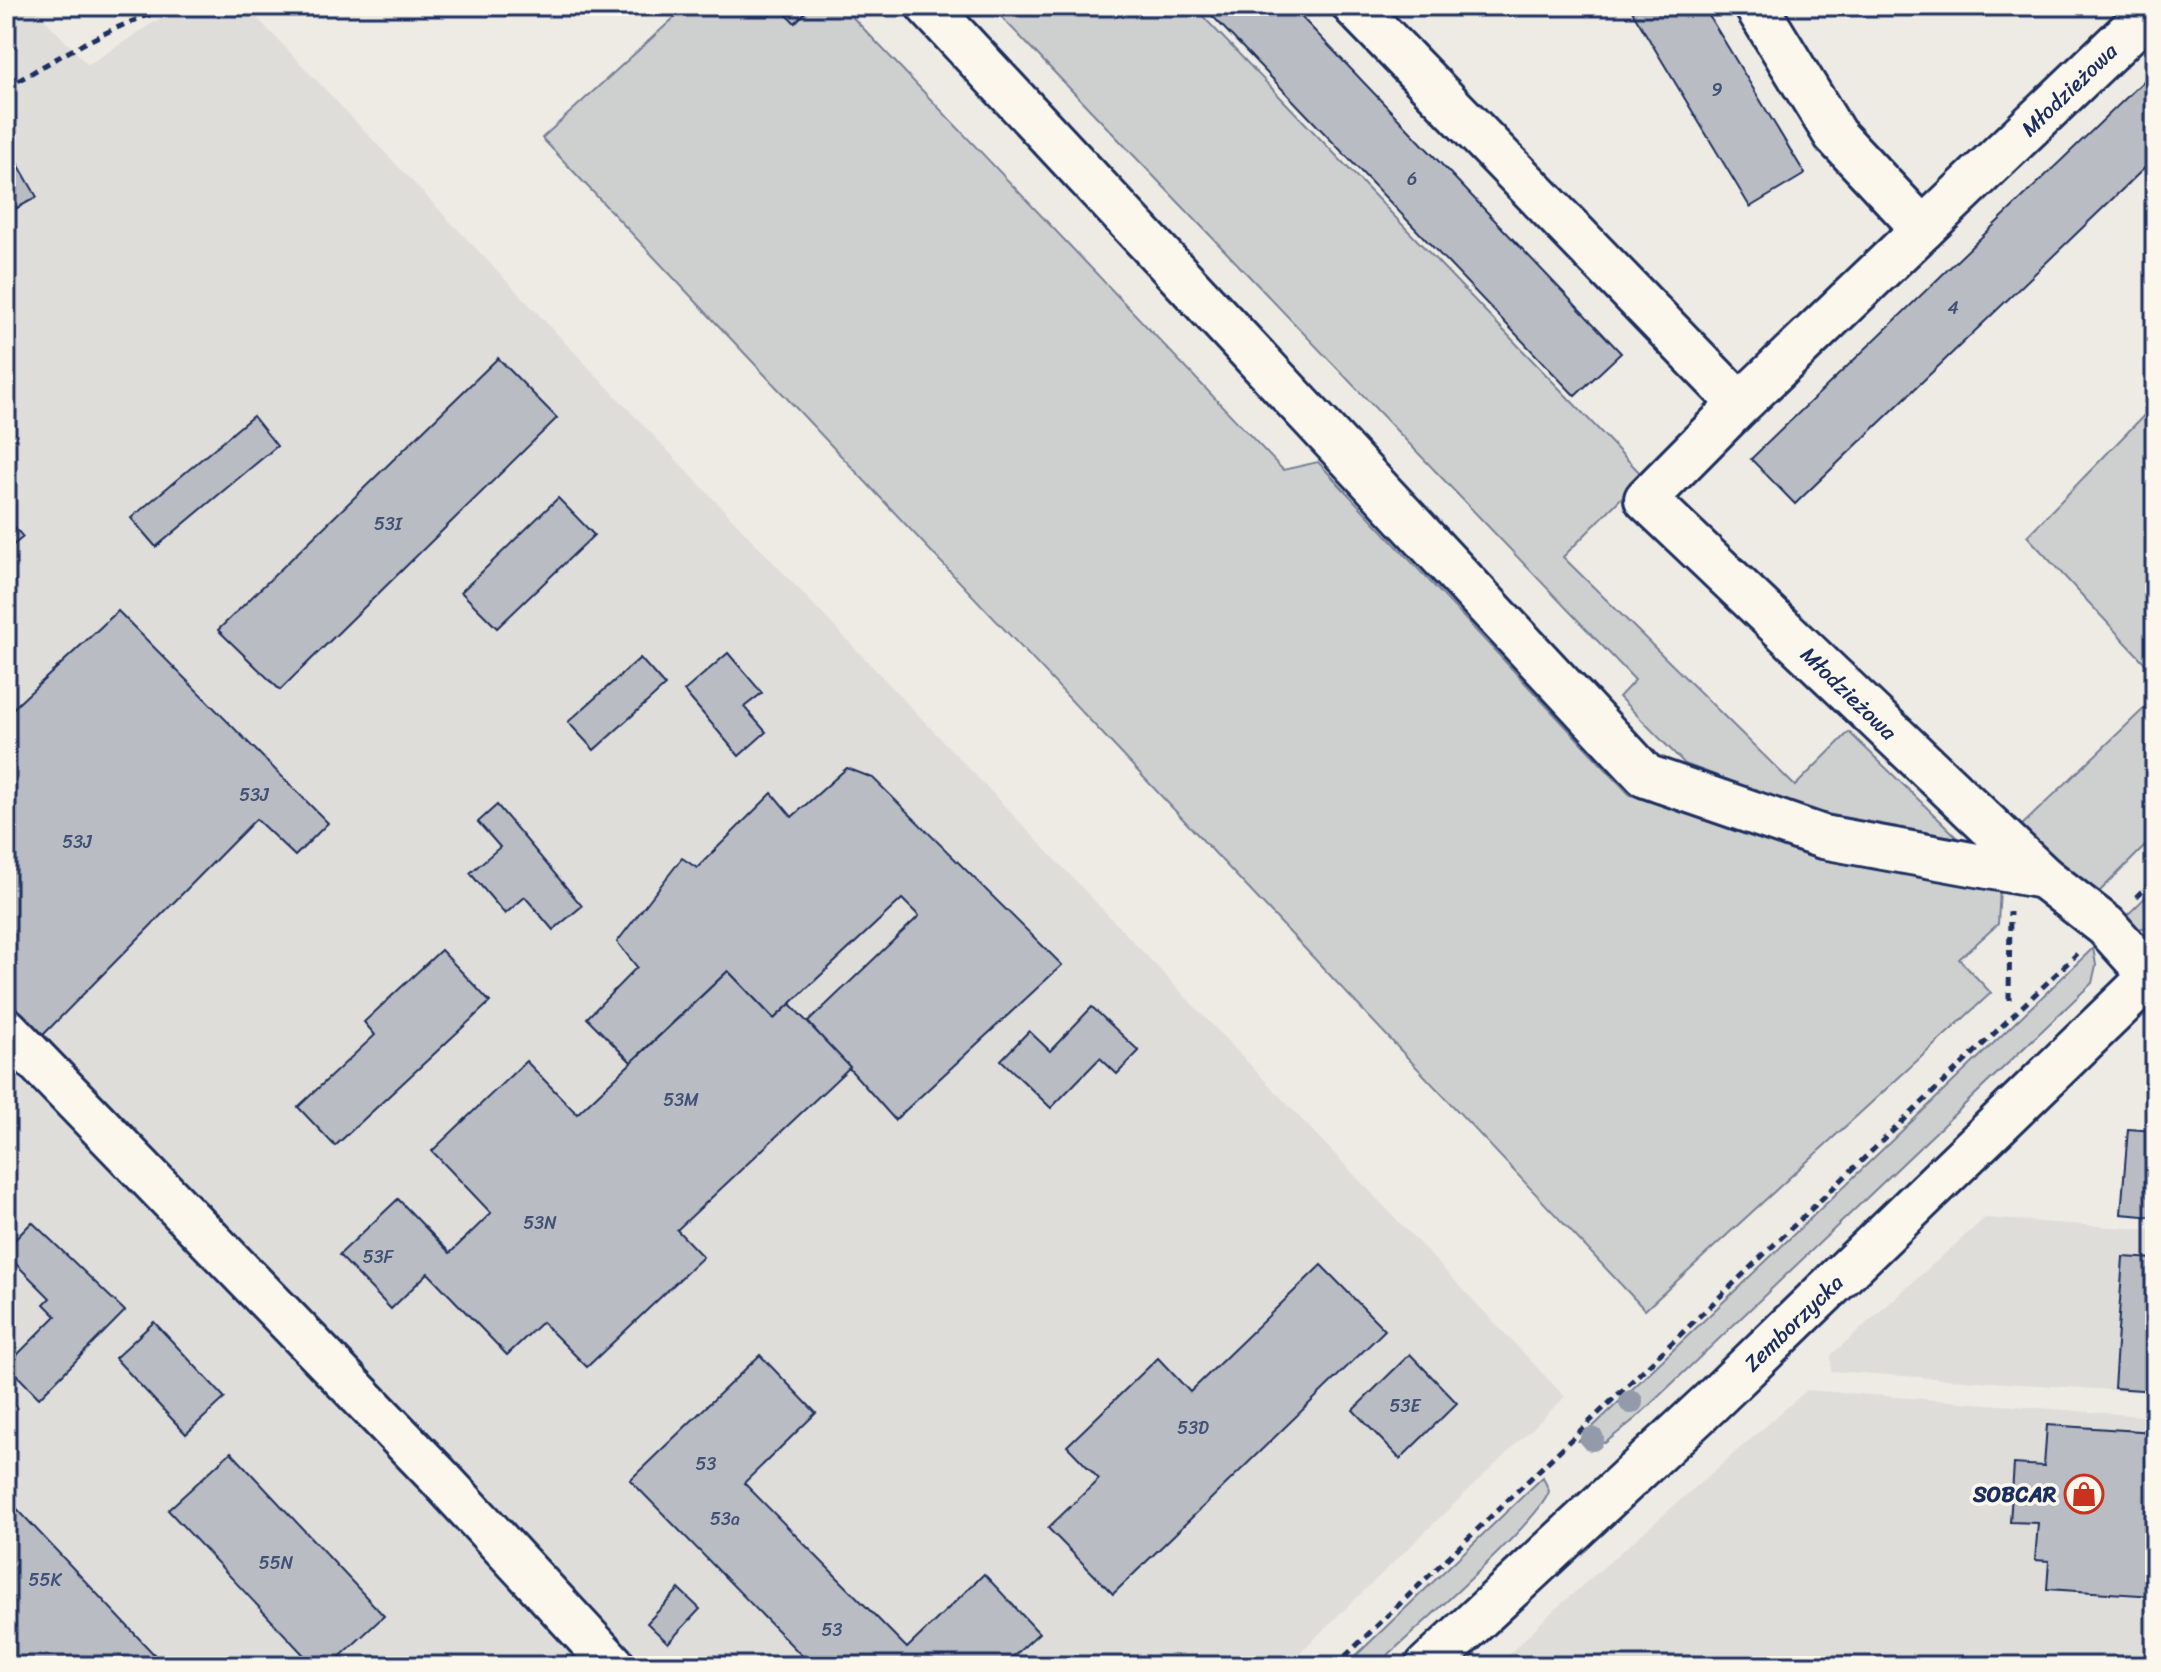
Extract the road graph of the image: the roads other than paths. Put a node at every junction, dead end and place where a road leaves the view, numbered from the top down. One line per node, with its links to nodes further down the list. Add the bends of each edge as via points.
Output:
1 (928, 6): 7 (street, via 1646,776 1823,837)
2 (1354, 6): 6 (street)
3 (1756, 6): 5 (street, via 1835,135)
4 (2155, 7): 5 (street, Młodzieżowa)
5 (1923, 229): 6 (street, Młodzieżowa)
6 (1740, 404): 7 (street, Młodzieżowa, via 1646,499)
7 (2028, 874): 8 (street, Młodzieżowa, via 2106,926)
8 (2153, 974): 11 (street, Zemborzycka, via 1722,1392)
9 (6, 1029): 10 (street)
10 (614, 1666)
11 (1427, 1666)

